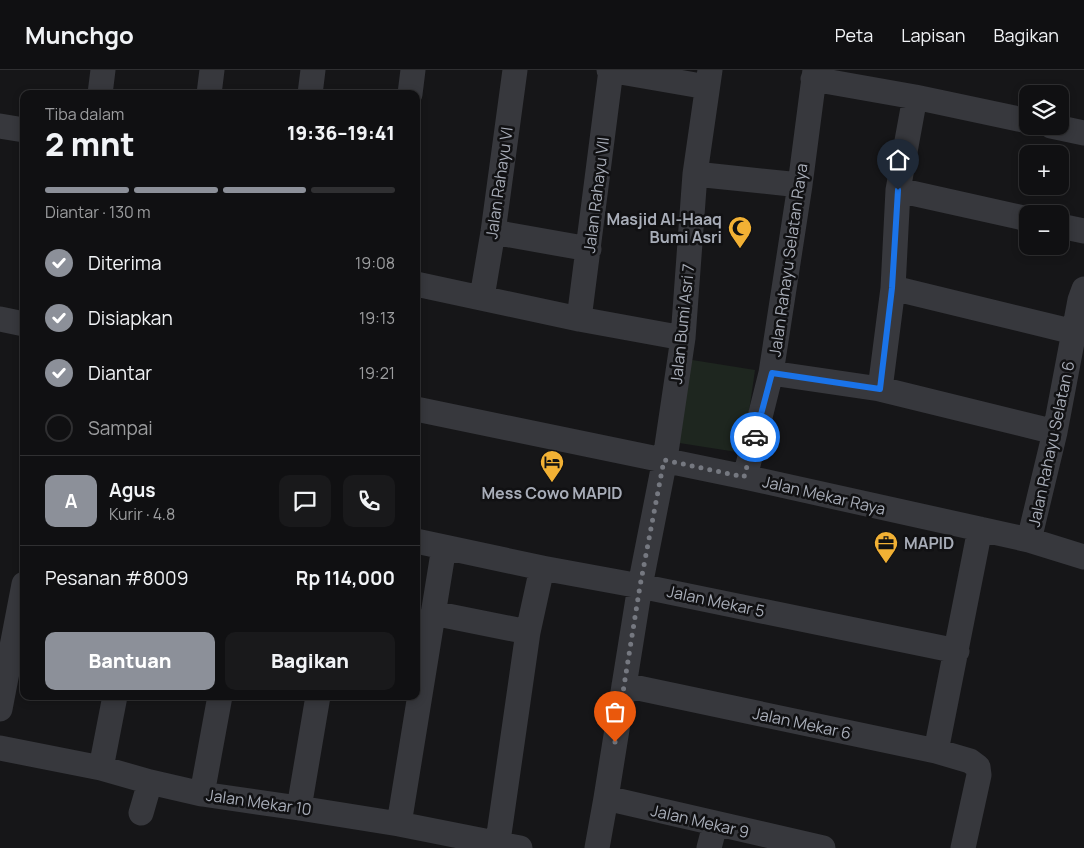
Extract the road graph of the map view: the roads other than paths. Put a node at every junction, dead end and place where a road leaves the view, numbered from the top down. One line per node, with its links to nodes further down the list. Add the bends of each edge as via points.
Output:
1 (103, 70): 9 (street)
2 (212, 70): 10 (street)
3 (313, 70): 11 (street)
4 (413, 70): 12 (street)
5 (515, 70): 25 (street, Jalan Rahayu VI)
6 (610, 70): 8 (street); 26 (street, Jalan Rahayu VII)
7 (814, 74): 13 (street); 20 (street, Jalan Rahayu Selatan Raya)
8 (709, 79): 19 (street, Jalan Bumi Asri 7)
9 (100, 90)
10 (210, 90)
11 (310, 90)
12 (410, 90)
13 (915, 97): 14 (street); 21 (street)
14 (1019, 119)
15 (0, 126): 16 (street)
16 (20, 129)
17 (1069, 130): 18 (street)
18 (1084, 133)
19 (695, 174): 20 (street); 35 (street, Jalan Bumi Asri 7)
20 (800, 185): 36 (street, Jalan Rahayu Selatan Raya)
21 (898, 190): 22 (street); 28 (street)
22 (1019, 217)
23 (1069, 228): 24 (street)
24 (1084, 231)
25 (493, 232): 26 (street); 30 (street, Jalan Rahayu VI)
26 (589, 249): 32 (street, Jalan Rahayu VII)
27 (420, 285): 30 (street)
28 (892, 288): 34 (street); 37 (street)
29 (1084, 289): 34 (street, Jalan Rahayu Selatan 6)
30 (482, 297): 32 (street)
31 (0, 319): 33 (street)
32 (579, 319): 35 (street)
33 (20, 323)
34 (1074, 332): 39 (street, Jalan Rahayu Selatan 6)
35 (683, 338): 40 (street, Jalan Bumi Asri 7)
36 (772, 373): 37 (street); 41 (street, Jalan Rahayu Selatan Raya)
37 (880, 389): 39 (street)
38 (420, 410): 40 (street, Jalan Mekar Raya)
39 (1055, 432): 43 (street, Jalan Rahayu Selatan 6)
40 (664, 460): 41 (street, Jalan Mekar Raya); 48 (street, Jalan Bumi Asri 7)
41 (744, 477): 42 (street, Jalan Mekar Raya)
42 (980, 530): 43 (street, Jalan Mekar Raya); 52 (street)
43 (1029, 540): 46 (street, Jalan Mekar Raya)
44 (420, 542): 45 (street, Jalan Mekar 5)
45 (444, 547): 47 (street, Jalan Mekar 5); 50 (street)
46 (1084, 557)
47 (542, 568): 48 (street, Jalan Mekar 5); 51 (street)
48 (640, 586): 52 (street, Jalan Mekar 5); 53 (street, Jalan Bumi Asri 7)
49 (20, 605): 59 (street)
50 (433, 613): 51 (street); 54 (street)
51 (528, 632): 70 (street)
52 (957, 651): 61 (street)
53 (624, 685): 61 (street, Jalan Mekar 6); 65 (street, Jalan Bumi Asri 7)
54 (420, 694)
55 (114, 700): 62 (street)
56 (219, 700): 64 (street)
57 (317, 700): 66 (street)
58 (419, 700): 68 (street)
59 (0, 709)
60 (0, 748): 62 (street, Jalan Mekar 10)
61 (936, 751): 73 (street, Jalan Mekar 6, via 970,761 978,767)
62 (101, 768): 63 (street, Jalan Mekar 10)
63 (150, 782): 64 (street, Jalan Mekar 10); 67 (street)
64 (202, 794): 66 (street, Jalan Mekar 10)
65 (606, 798): 69 (street, Jalan Mekar 9); 72 (street, Jalan Bumi Asri 7)
66 (299, 808): 68 (street, Jalan Mekar 10)
67 (141, 813)
68 (399, 824): 70 (street, Jalan Mekar 10)
69 (712, 836): 71 (street, Jalan Mekar 9)
70 (505, 847)
71 (810, 847)
72 (597, 848)
73 (963, 848)

